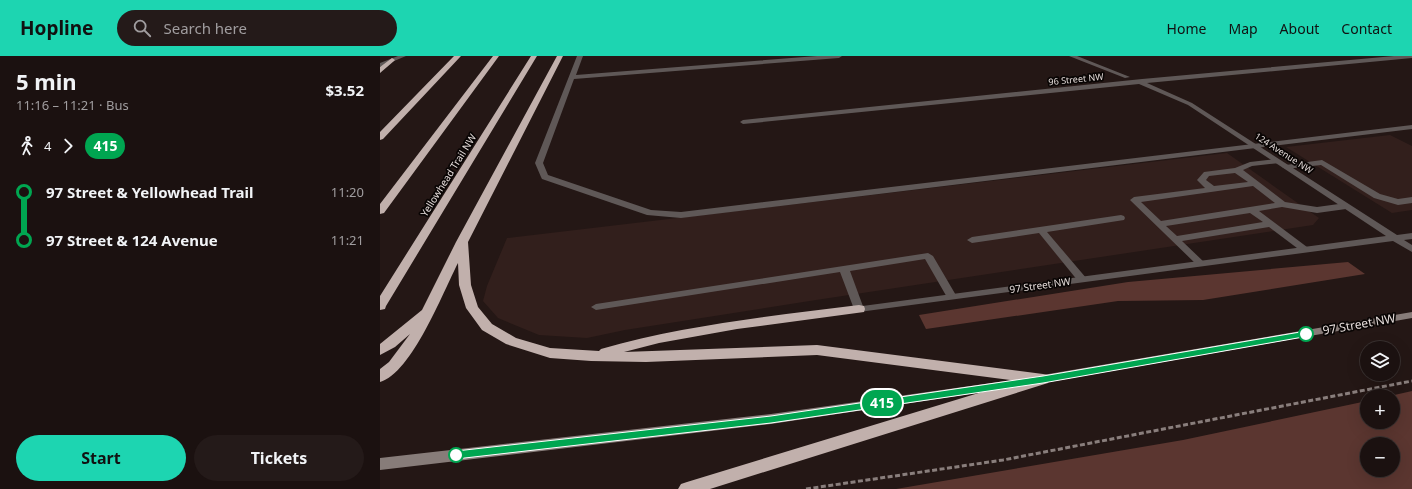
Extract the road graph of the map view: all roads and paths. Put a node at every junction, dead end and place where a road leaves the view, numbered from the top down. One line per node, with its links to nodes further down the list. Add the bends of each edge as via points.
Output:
1 (403, 56): 10 (street)
2 (458, 56): 18 (highway)
3 (496, 56): 29 (highway)
4 (534, 56): 45 (highway, Yellowhead Trail NW)
5 (560, 56): 38 (highway)
6 (580, 56): 13 (street)
7 (839, 56): 13 (street)
8 (1072, 56): 14 (street)
9 (1412, 56): 15 (street, 96 Street NW)
10 (392, 60): 11 (street); 12 (highway)
11 (380, 65)
12 (380, 71)
13 (571, 77): 19 (street, via 539,163 545,177 650,212 681,215)
14 (1127, 77)
15 (1140, 82): 16 (street, 96 Street NW); 19 (street, 124 Avenue NW, via 1190,104)
16 (743, 122)
17 (1412, 127): 19 (street)
18 (380, 137)
19 (1255, 146): 20 (street, 124 Avenue NW)
20 (1277, 161): 21 (street, 124 Avenue NW); 22 (street, via 1250,164)
21 (1286, 167): 25 (street, via 1322,162 1377,196 1398,202); 27 (street, 124 Avenue NW)
22 (1237, 170): 23 (street); 24 (street, via 1208,174 1201,180)
23 (1255, 183): 24 (street); 26 (street)
24 (1212, 189): 31 (street, via 1134,200)
25 (1412, 200)
26 (1282, 204): 27 (street, via 1317,210); 28 (street)
27 (1346, 206): 36 (street, 124 Avenue NW)
28 (1252, 210): 31 (street); 32 (street)
29 (380, 211)
30 (1121, 218): 33 (street)
31 (1159, 224): 35 (street)
32 (1270, 224): 35 (street); 39 (street)
33 (1041, 230): 37 (street); 43 (street)
34 (1412, 236): 36 (street, 97 Street NW)
35 (1174, 239): 41 (street)
36 (1397, 239): 39 (street, 97 Street NW); 40 (street, 124 Avenue NW)
37 (972, 240)
38 (462, 242): 47 (highway); 51 (highway, via 465,285 472,308 488,327 511,341 550,354)
39 (1304, 249): 41 (street, 97 Street NW)
40 (1412, 249)
41 (1200, 263): 43 (street, 97 Street NW)
42 (844, 269): 44 (street, via 928,256); 46 (street); 48 (street)
43 (1082, 279): 44 (street, 97 Street NW)
44 (952, 297): 48 (street, 97 Street NW)
45 (380, 306)
46 (596, 307)
47 (429, 309): 50 (highway); 52 (highway, via 414,339 394,366)
48 (859, 309): 51 (highway, via 659,338)
49 (1412, 315): 53 (main road, 97 Street NW)
50 (380, 350)
51 (591, 356): 53 (highway, via 700,356 817,350)
52 (380, 377)
53 (1043, 379): 55 (main road, 97 Street NW, via 771,419); 56 (highway)
54 (1412, 381): 57 (path, via 1002,460)
55 (380, 464)
56 (687, 489)
57 (806, 489)

